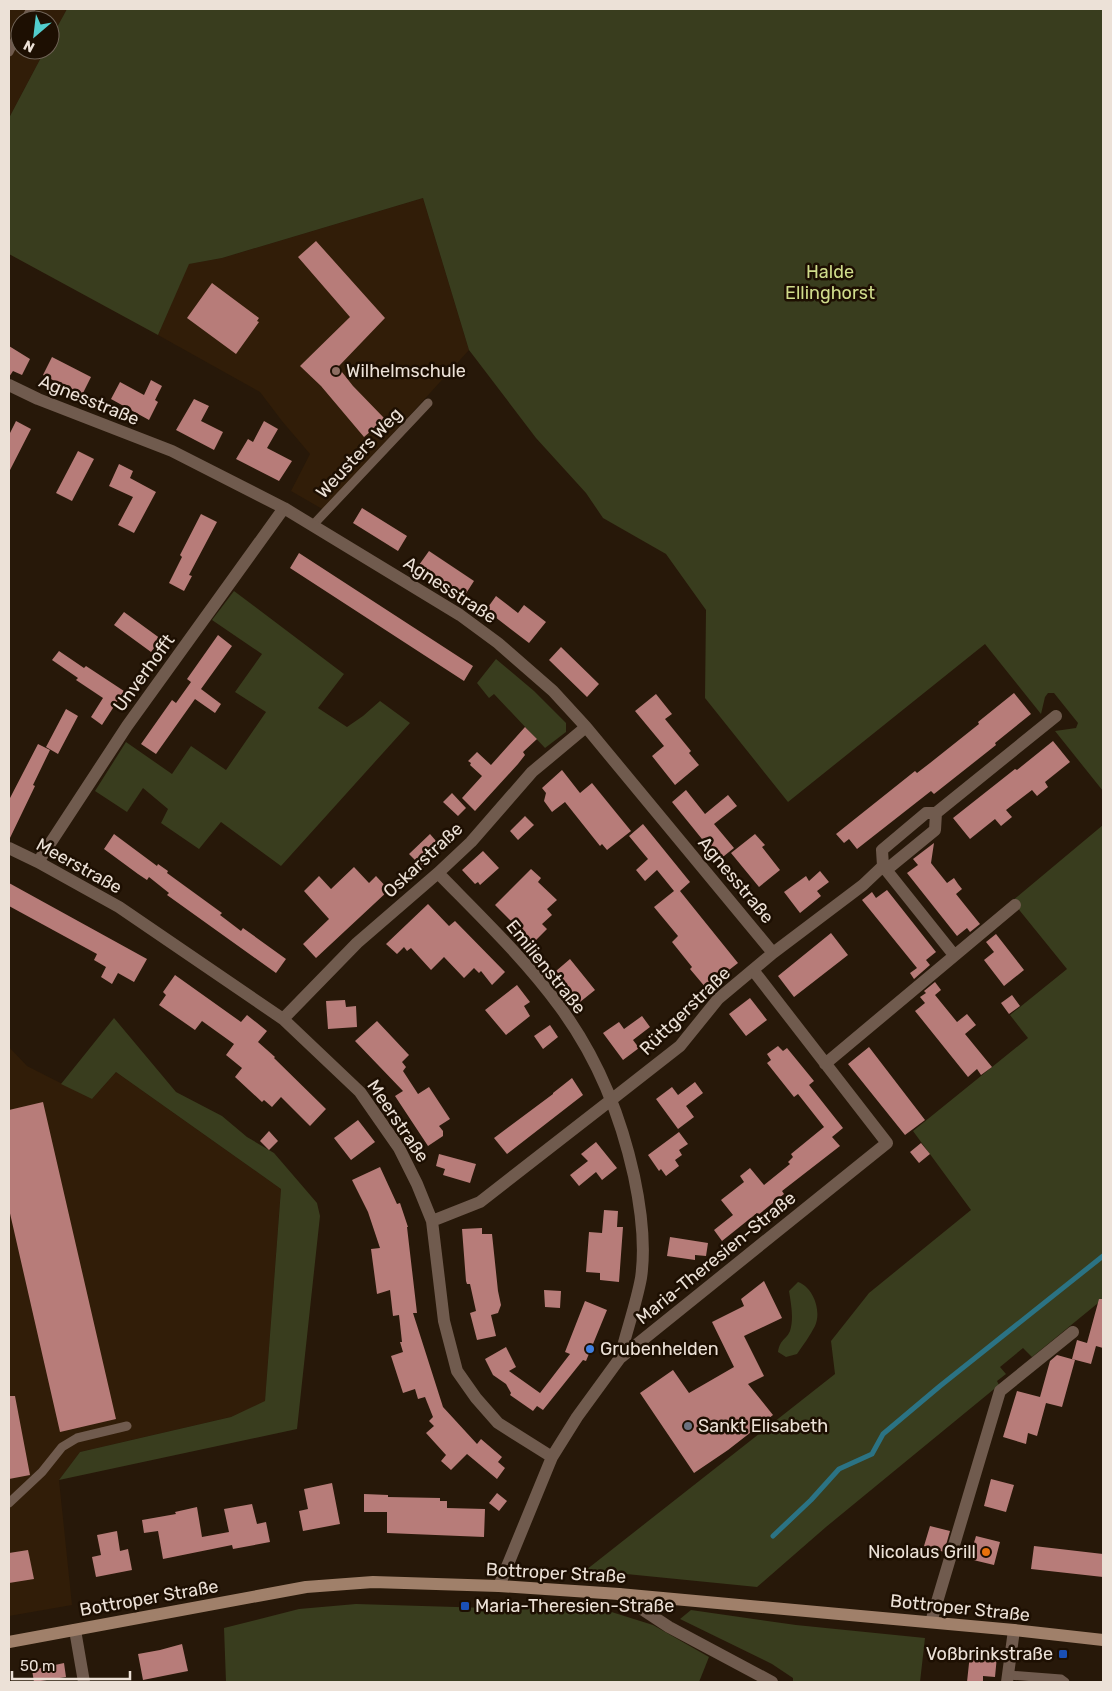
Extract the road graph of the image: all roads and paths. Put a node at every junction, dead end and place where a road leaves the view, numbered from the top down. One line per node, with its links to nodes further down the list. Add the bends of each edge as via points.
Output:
1 (9, 385): 3 (street, Agnesstraße, via 172,451)
2 (428, 403): 4 (lane, Weusters Weg)
3 (284, 508): 4 (street, Agnesstraße); 9 (street, Unverhofft, via 127,726)
4 (313, 525): 6 (street, Agnesstraße, via 498,643 553,691)
5 (1056, 716): 7 (street)
6 (586, 728): 11 (street, Oskarstraße, via 532,772 471,842); 13 (street, Agnesstraße)
7 (936, 812): 10 (street, Rüttgerstraße, via 935,830 891,866); 10 (street, via 926,813 882,850)
8 (9, 848): 9 (street, Meerstraße)
9 (38, 862): 16 (street, Meerstraße, via 119,907)
10 (883, 866): 13 (street, Rüttgerstraße); 14 (street)
11 (438, 873): 16 (street, Oskarstraße, via 357,943); 18 (street, Emilienstraße, via 527,966 561,1008 587,1050)
12 (1015, 905): 14 (street)
13 (774, 953): 15 (street, Rüttgerstraße)
14 (954, 955): 17 (street)
15 (753, 970): 17 (street, Maria-Theresien-Straße); 18 (street, Rüttgerstraße, via 718,999 680,1046)
16 (283, 1018): 19 (street, Meerstraße, via 360,1092 399,1148)
17 (824, 1064): 21 (street, Maria-Theresien-Straße, via 887,1143)
18 (611, 1100): 19 (street, Rüttgerstraße, via 480,1202); 21 (street, Emilienstraße, via 628,1150 640,1204 642,1240 641,1277)
19 (432, 1221): 23 (street, Meerstraße, via 444,1320 457,1371 498,1423)
20 (1072, 1332): 27 (street, via 1000,1391)
21 (620, 1358): 23 (street, Maria-Theresien-Straße)
22 (126, 1426): 24 (lane, via 77,1438 62,1446 42,1472)
23 (552, 1457): 25 (street, Maria-Theresien-Straße)
24 (9, 1503)
25 (499, 1586): 26 (main road, Bottroper Straße); 28 (main road, Bottroper Straße, via 373,1582 306,1588)
26 (619, 1594): 27 (main road, Bottroper Straße); 34 (street, via 669,1627)
27 (931, 1622): 29 (main road, Bottroper Straße)
28 (75, 1630): 31 (main road, Bottroper Straße); 33 (street)
29 (1014, 1630): 30 (main road, Bottroper Straße); 32 (street)
30 (1103, 1640)
31 (9, 1642)
32 (1007, 1679): 35 (lane, via 1061,1679)
33 (84, 1682)
34 (772, 1682)
35 (1065, 1682)

